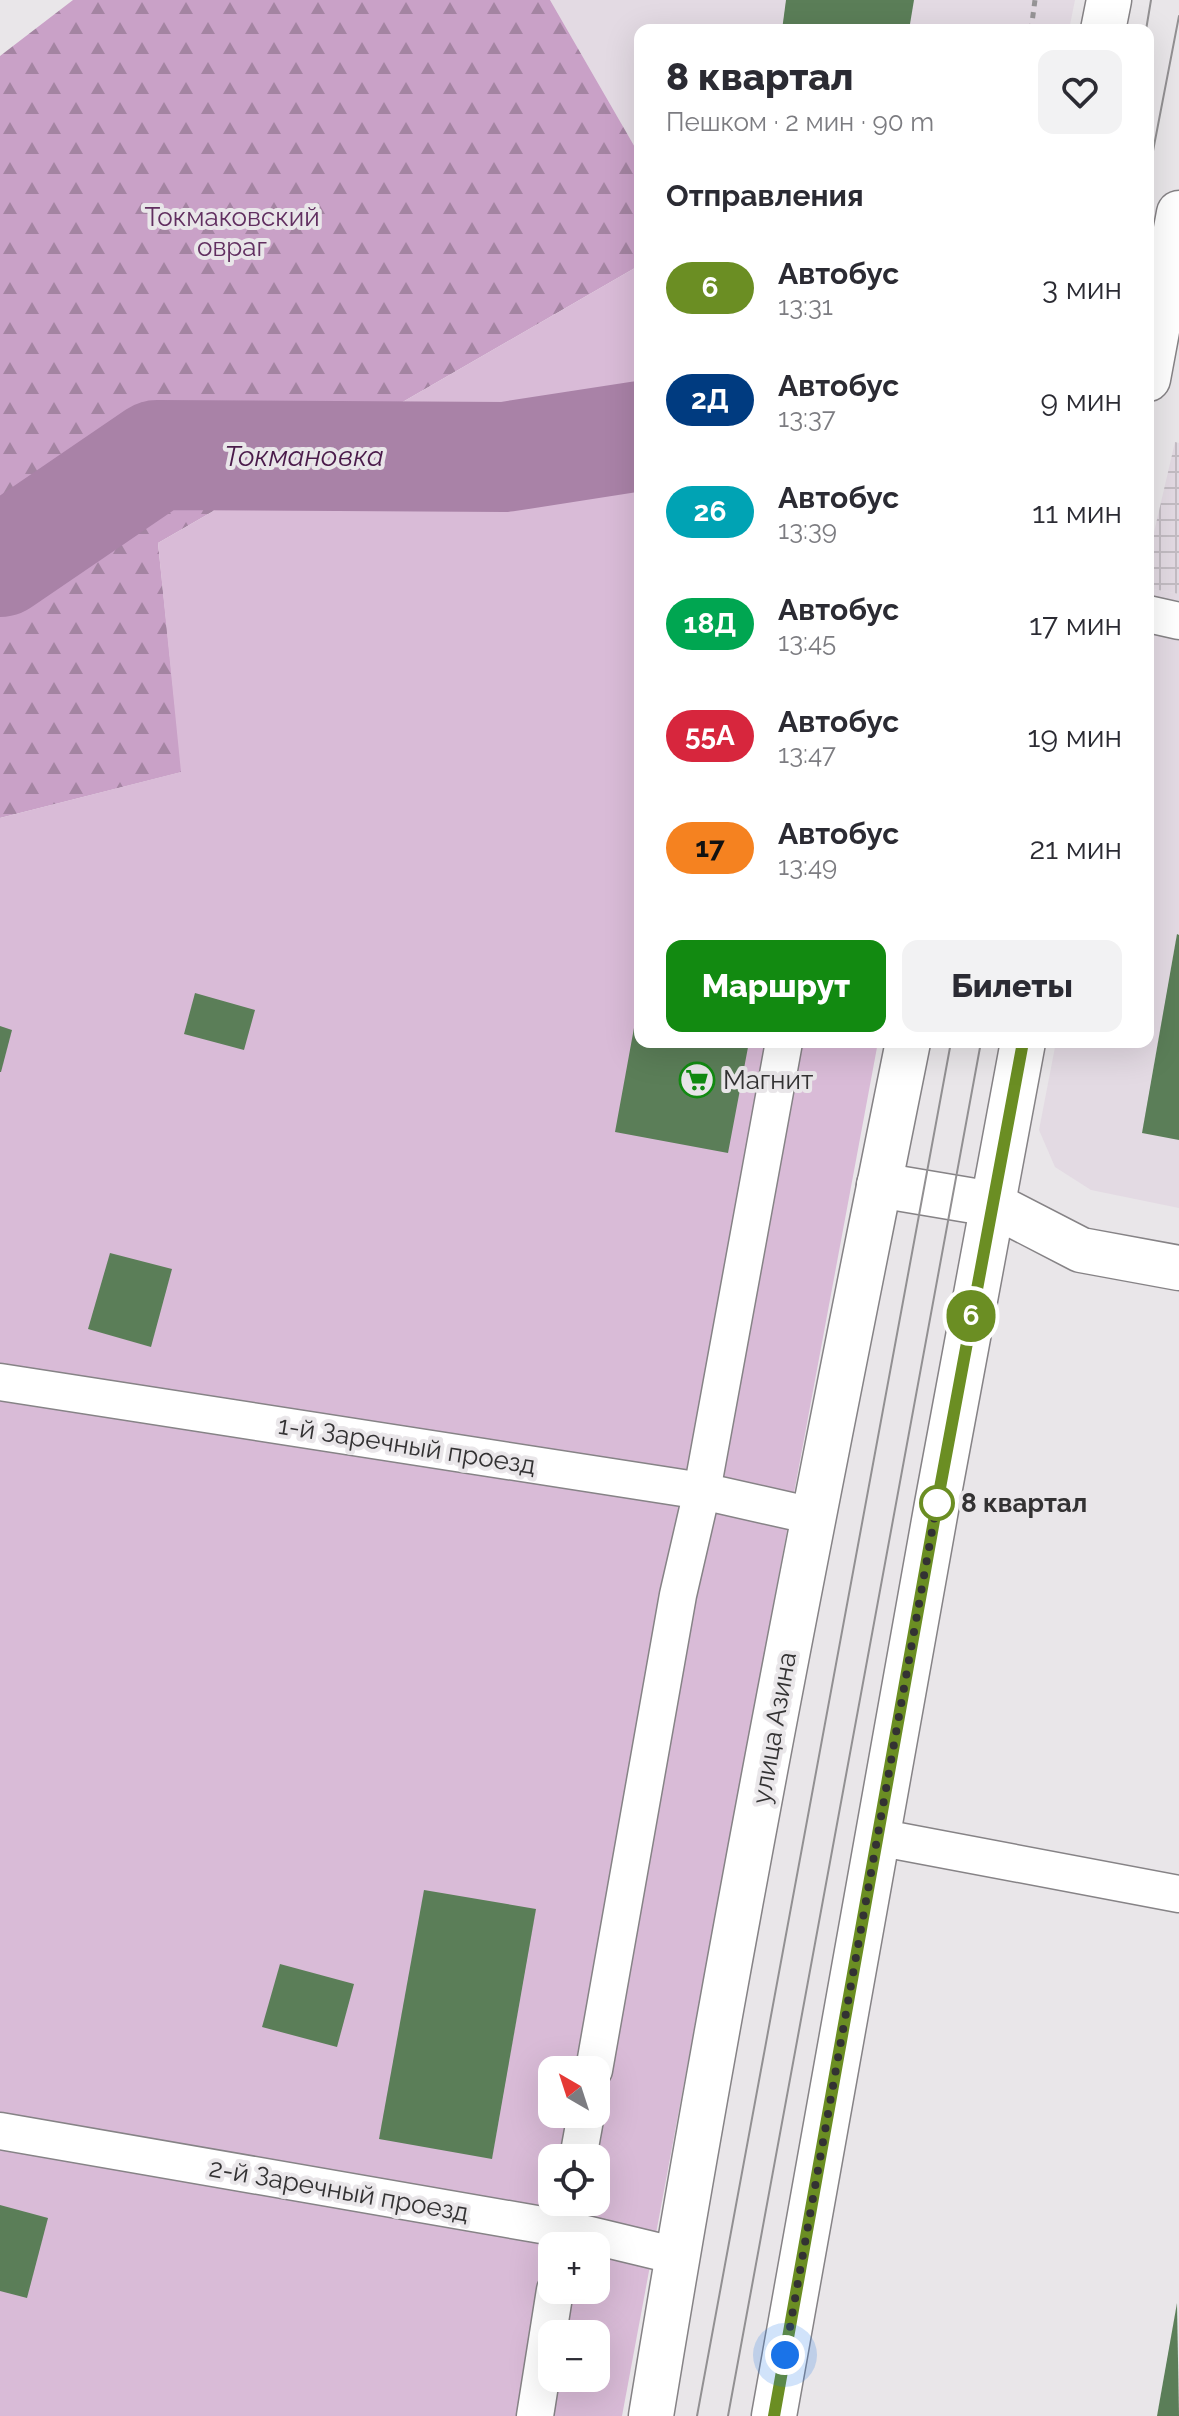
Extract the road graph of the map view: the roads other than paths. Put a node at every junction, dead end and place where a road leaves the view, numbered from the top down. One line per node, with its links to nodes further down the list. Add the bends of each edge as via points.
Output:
1 (1109, 0): 2 (main road)
2 (1104, 24)
3 (1179, 213): 4 (main road)
4 (1154, 347)
5 (1154, 615): 6 (lane)
6 (1179, 621)
7 (783, 1048): 14 (lane)
8 (907, 1048): 10 (main road, улица Азина)
9 (1022, 1048): 11 (main road)
10 (879, 1185): 11 (main road); 15 (main road, улица Азина)
11 (992, 1204): 12 (main road, via 1081,1250); 16 (main road)
12 (1179, 1268)
13 (0, 1382): 14 (lane, 1-й Заречный проезд)
14 (702, 1491): 15 (lane, 1-й Заречный проезд); 18 (lane, via 678,1595)
15 (813, 1516): 21 (main road, улица Азина)
16 (877, 1837): 17 (lane); 25 (main road)
17 (1179, 1894)
18 (596, 2056)
19 (0, 2131): 20 (lane, 2-й Заречный проезд)
20 (566, 2226): 21 (lane, 2-й Заречный проезд)
21 (677, 2256): 24 (main road, улица Азина)
22 (553, 2304): 23 (lane)
23 (535, 2416)
24 (651, 2416)
25 (774, 2416)

